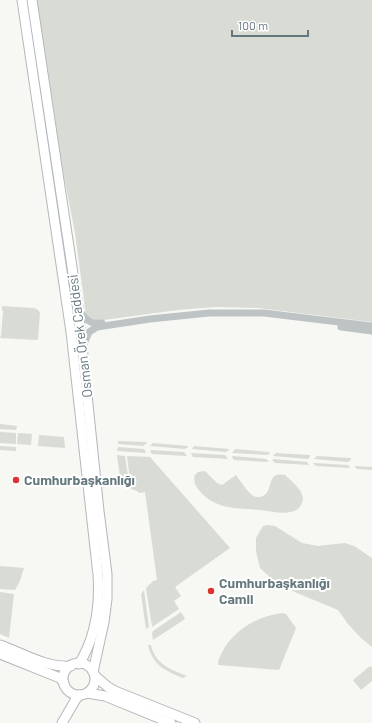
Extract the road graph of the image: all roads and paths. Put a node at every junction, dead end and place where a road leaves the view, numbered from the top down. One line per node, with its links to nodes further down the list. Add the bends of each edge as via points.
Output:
1 (22, 0): 11 (main road, Osman Örek Caddesi, via 71,332 98,575 95,626 84,656)
2 (32, 0): 3 (main road, Osman Örek Caddesi)
3 (78, 307): 5 (street, via 89,322 96,324); 8 (main road, Osman Örek Caddesi)
4 (246, 313): 5 (street, via 209,313); 6 (street); 7 (street)
5 (146, 320): 8 (street, via 97,327 89,332)
6 (372, 326)
7 (372, 331)
8 (83, 347): 13 (main road, Osman Örek Caddesi, via 108,599)
9 (0, 645): 12 (main road)
10 (0, 654): 12 (main road)
11 (75, 665): 12 (main road); 13 (main road, via 87,666); 14 (main road, via 65,672)
12 (42, 667): 14 (main road, via 60,678)
13 (94, 674): 15 (main road, via 94,684); 18 (main road, via 115,691)
14 (66, 687): 15 (main road, via 74,694); 16 (main road, via 69,698)
15 (84, 694): 16 (main road, via 76,699); 17 (main road, via 105,696)
16 (62, 723)
17 (171, 723)
18 (195, 723)

